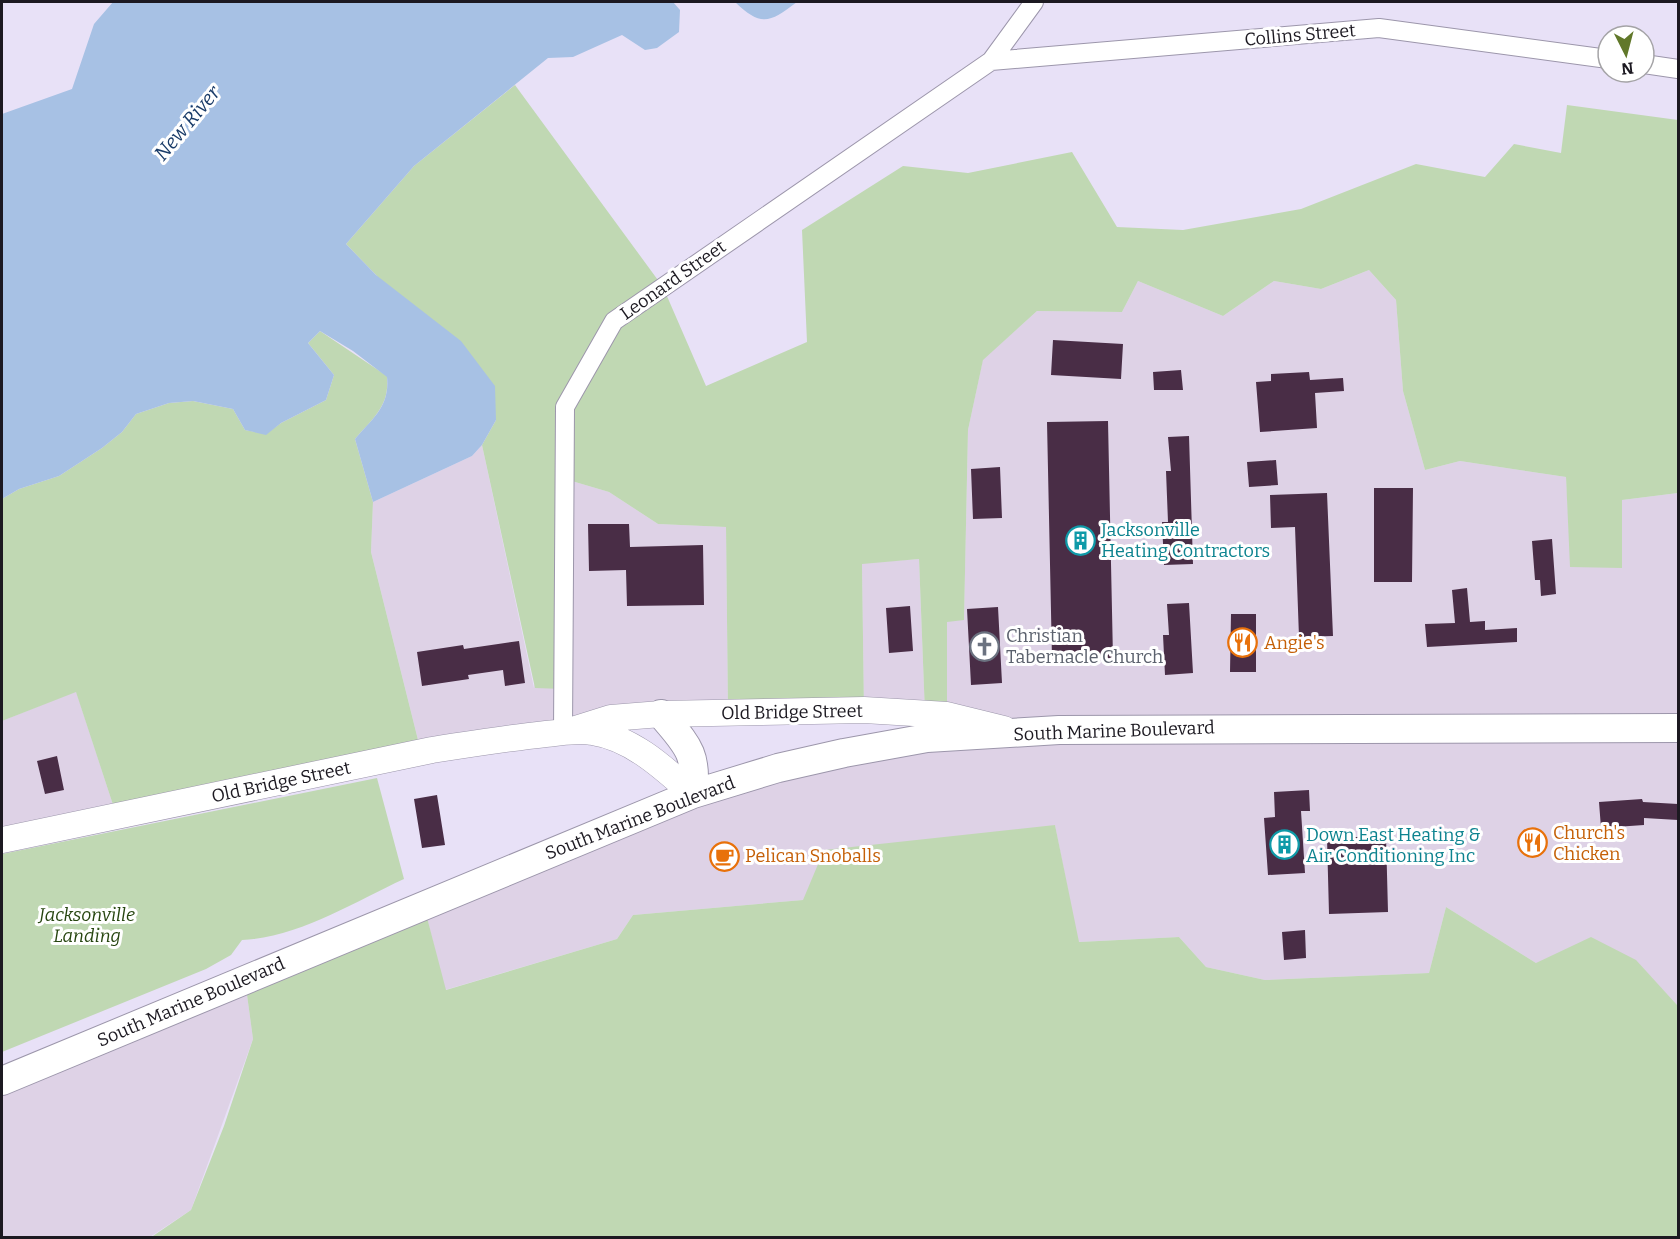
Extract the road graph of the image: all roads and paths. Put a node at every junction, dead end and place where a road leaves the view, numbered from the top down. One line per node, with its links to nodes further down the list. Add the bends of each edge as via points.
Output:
1 (1034, 2): 3 (street, Leonard Street)
2 (1596, 58): 3 (street, Collins Street, via 1379,28)
3 (991, 61): 8 (street, Leonard Street, via 614,321 565,406)
4 (1656, 66): 5 (street)
5 (1678, 69)
6 (661, 714): 8 (main road, Old Bridge Street, via 611,718); 9 (main road, Old Bridge Street, via 864,710 947,715); 10 (main road, via 686,744 695,770)
7 (1678, 728): 9 (main road, South Marine Boulevard, via 1242,728)
8 (563, 732): 10 (main road, Old Bridge Street, via 592,731 619,741 655,760); 11 (main road, Old Bridge Street, via 432,750)
9 (1021, 733): 10 (main road, South Marine Boulevard, via 927,738 844,753)
10 (693, 794): 12 (main road, South Marine Boulevard)
11 (2, 840)
12 (2, 1081)

